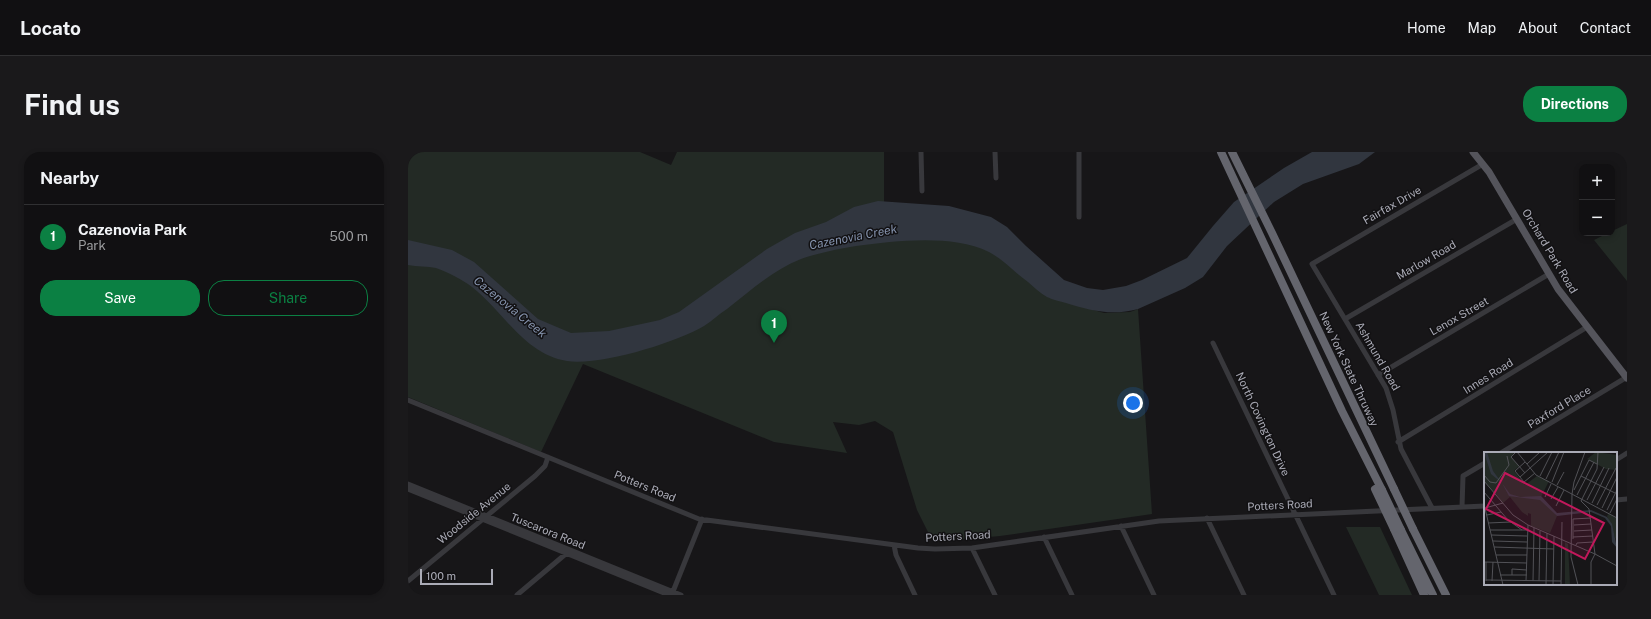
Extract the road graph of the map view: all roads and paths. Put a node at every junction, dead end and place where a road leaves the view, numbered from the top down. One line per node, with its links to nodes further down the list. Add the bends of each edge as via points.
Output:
1 (921, 152): 9 (street)
2 (996, 152): 8 (street)
3 (1078, 152): 10 (street)
4 (1221, 152): 38 (highway, bridge, via 1342,411 1347,430)
5 (1232, 152): 55 (highway, New York State Thruway, bridge)
6 (1473, 152): 7 (main road, Orchard Park Road)
7 (1483, 164): 11 (main road, Orchard Park Road); 12 (street, Fairfax Drive)
8 (996, 178)
9 (922, 191)
10 (1079, 217)
11 (1517, 219): 13 (main road, Orchard Park Road); 14 (street, Marlow Road)
12 (1312, 264): 14 (street, Ashmund Road)
13 (1550, 274): 15 (main road, Orchard Park Road, via 1558,289); 17 (street, Lenox Street)
14 (1345, 319): 17 (street, Ashmund Road)
15 (1587, 327): 18 (main road, Orchard Park Road); 20 (street, Innes Road)
16 (1213, 342): 33 (street, North Covington Drive)
17 (1378, 375): 20 (street, Ashmund Road, via 1390,398)
18 (1627, 378): 21 (street, Paxford Place)
19 (408, 400): 23 (street, Potters Road)
20 (1398, 442): 32 (street, Ashmund Road)
21 (1503, 452)
22 (1627, 453): 24 (street)
23 (548, 457): 34 (street, Woodside Avenue, via 545,466 535,476); 36 (street, Potters Road)
24 (1617, 459)
25 (1484, 464): 31 (street, via 1463,476)
26 (408, 484): 34 (street, Tuscarora Road)
27 (408, 489): 34 (street, Tuscarora Road)
28 (1627, 499): 29 (street)
29 (1617, 500)
30 (1484, 506): 31 (street, Potters Road)
31 (1462, 507): 32 (street, Potters Road)
32 (1432, 508): 33 (street, Potters Road)
33 (1295, 514): 35 (street, Potters Road); 52 (street, North Covington Drive)
34 (484, 518): 42 (street, Tuscarora Road); 43 (street, Woodside Avenue)
35 (1207, 518): 37 (street, Potters Road); 51 (street)
36 (702, 519): 40 (street, Potters Road); 44 (street)
37 (1121, 526): 39 (street, Potters Road); 50 (street)
38 (1397, 529): 53 (highway); 54 (highway)
39 (1044, 537): 41 (street, Potters Road); 49 (street)
40 (894, 545): 41 (street, Potters Road, via 935,549); 45 (street)
41 (972, 548): 48 (street)
42 (568, 552): 44 (street, Tuscarora Road); 46 (street)
43 (408, 581)
44 (671, 594): 47 (street, Tuscarora Road)
45 (913, 594)
46 (517, 595)
47 (681, 595)
48 (995, 595)
49 (1072, 595)
50 (1154, 595)
51 (1244, 595)
52 (1334, 595)
53 (1424, 595)
54 (1433, 595)
55 (1446, 595)

